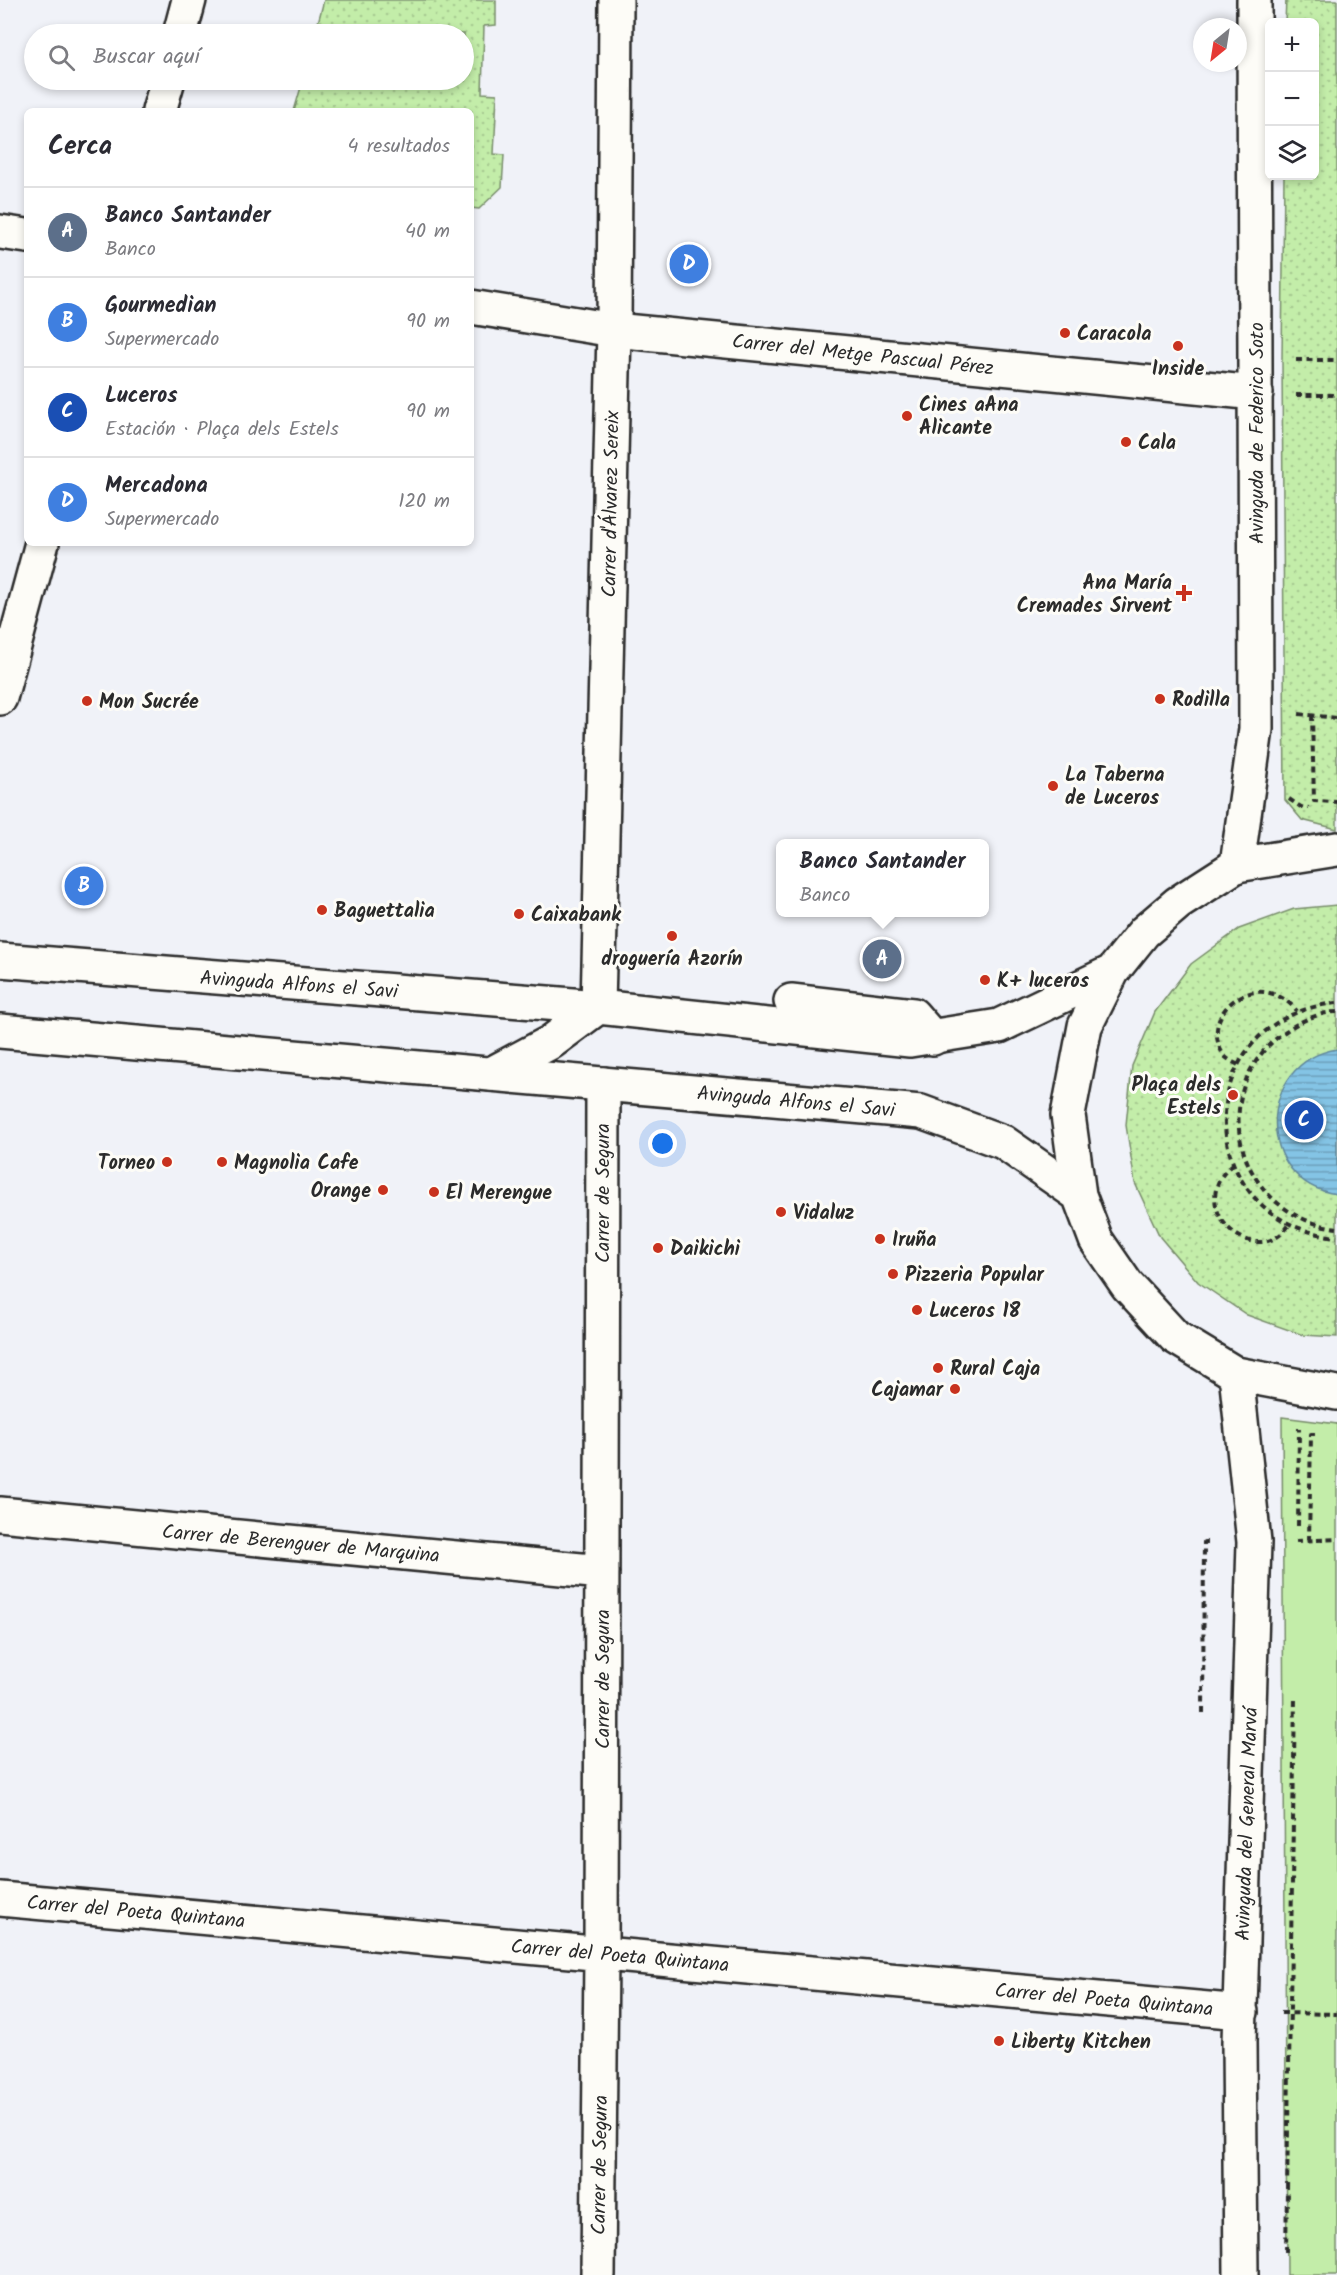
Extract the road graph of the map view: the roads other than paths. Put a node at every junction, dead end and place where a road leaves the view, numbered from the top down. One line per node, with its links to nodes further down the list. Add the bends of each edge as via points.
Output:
1 (189, 0): 4 (street)
2 (616, 0): 10 (street, Carrer d'Álvarez Sereix)
3 (1254, 0): 11 (street, Avinguda de Federico Soto)
4 (183, 24)
5 (165, 90): 6 (street)
6 (160, 108)
7 (0, 232): 8 (street)
8 (24, 236)
9 (474, 307): 10 (street, Carrer del Metge Pascual Pérez)
10 (614, 330): 11 (street, Carrer del Metge Pascual Pérez); 19 (street, Carrer d'Álvarez Sereix)
11 (1256, 393): 15 (street, Avinguda de Federico Soto, via 1256,729)
12 (41, 546): 13 (street)
13 (0, 698)
14 (1337, 849): 15 (street)
15 (1237, 865): 17 (street, via 1178,903 1144,932)
16 (0, 960): 19 (street, Avinguda Alfons el Savi)
17 (1112, 972): 21 (street, Avinguda Alfons el Savi, via 999,1026); 24 (street, via 1085,1026 1068,1115)
18 (790, 1001): 21 (street, via 914,1015)
19 (598, 1007): 21 (street, Avinguda Alfons el Savi, via 910,1040); 22 (street, via 551,1041)
20 (0, 1031): 22 (street, Avinguda Alfons el Savi)
21 (933, 1038)
22 (491, 1074): 23 (street, Avinguda Alfons el Savi)
23 (603, 1084): 24 (street, Avinguda Alfons el Savi, via 921,1112 1003,1142); 28 (street, Carrer de Segura)
24 (1078, 1195): 25 (street, via 1096,1240 1127,1285 1175,1337)
25 (1236, 1374): 26 (street); 31 (street, Avinguda del General Marvá, via 1254,1542)
26 (1337, 1393)
27 (0, 1514): 28 (street, Carrer de Berenguer de Marquina)
28 (602, 1572): 30 (street, Carrer de Segura)
29 (0, 1899): 30 (street, Carrer del Poeta Quintana)
30 (601, 1954): 31 (street, Carrer del Poeta Quintana); 32 (street, Carrer de Segura)
31 (1240, 2012): 33 (street, Avinguda del General Marvá)
32 (598, 2275)
33 (1241, 2275)

